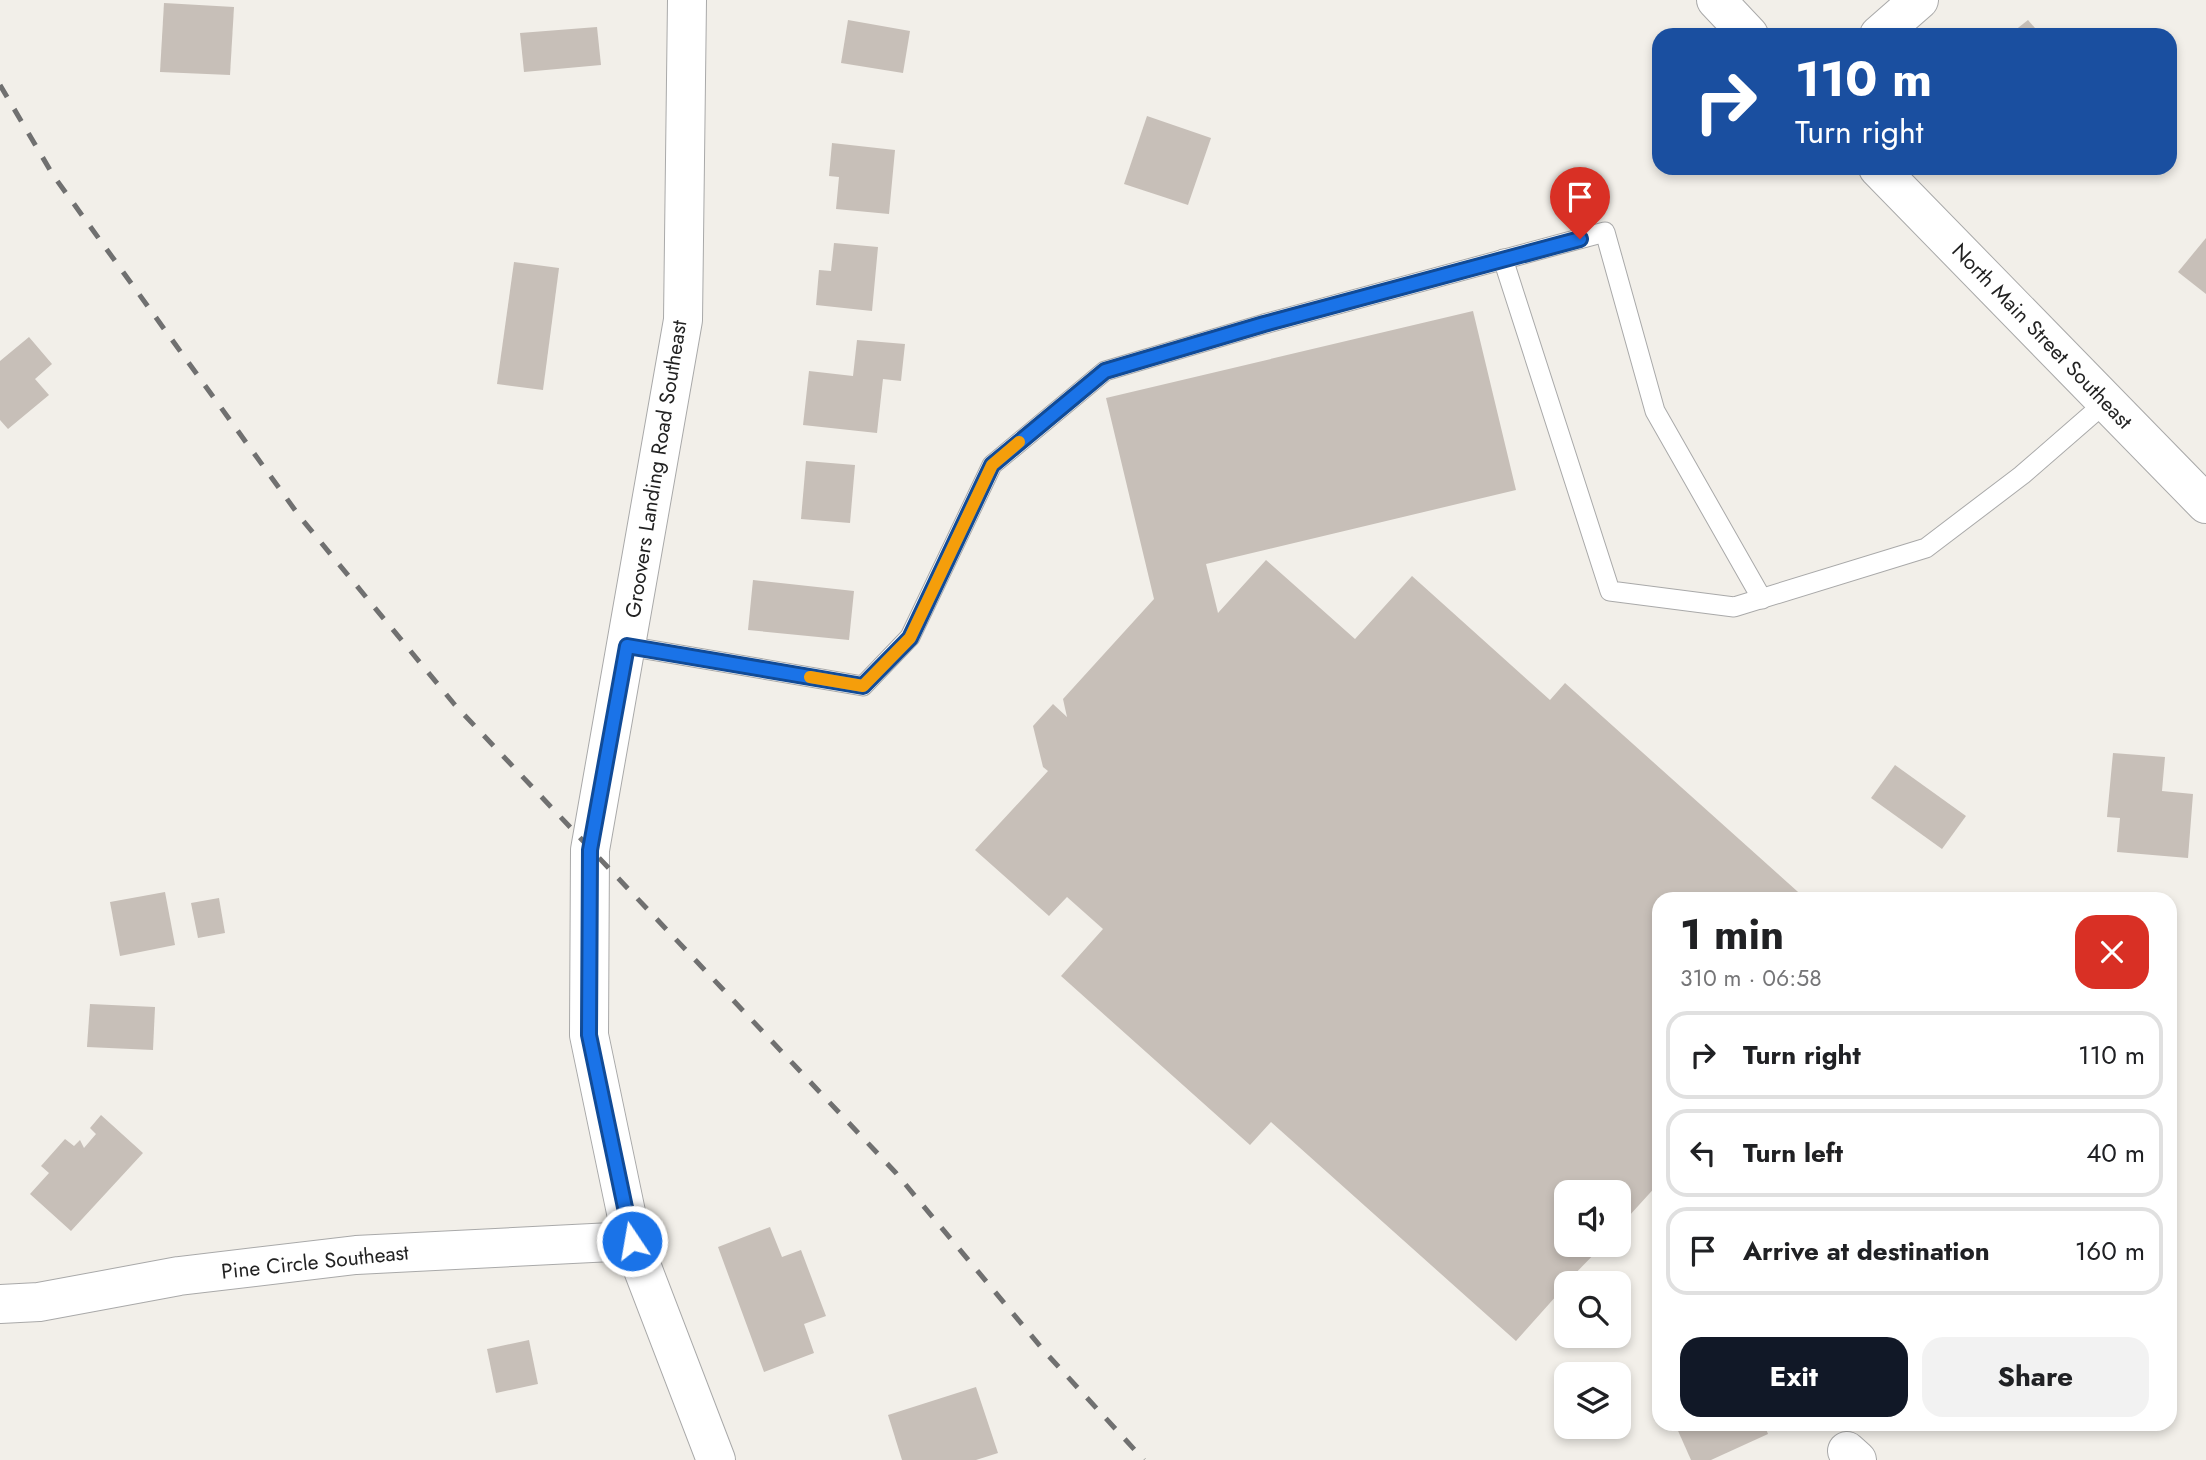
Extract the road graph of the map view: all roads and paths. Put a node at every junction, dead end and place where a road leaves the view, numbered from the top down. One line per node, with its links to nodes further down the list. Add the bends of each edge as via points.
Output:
1 (687, 0): 11 (street, Groovers Landing Road Southeast, via 682,320)
2 (1716, 0): 4 (street)
3 (1919, 0): 5 (street)
4 (1742, 28)
5 (1887, 28)
6 (1885, 175): 8 (street, North Main Street Southeast)
7 (1503, 259): 10 (lane, via 1610,592 1734,607); 10 (lane, via 1605,232 1656,411); 11 (lane, via 1105,371 992,465 910,638 863,686)
8 (2106, 402): 9 (street, North Main Street Southeast); 10 (lane, via 2022,475 1926,548)
9 (2206, 504)
10 (1762, 598)
11 (627, 646): 12 (street, Groovers Landing Road Southeast, via 590,850 589,1035)
12 (632, 1241): 13 (street, Pine Circle Southeast, via 356,1255); 14 (street, Groovers Landing Road Southeast)
13 (0, 1304)
14 (716, 1460)

